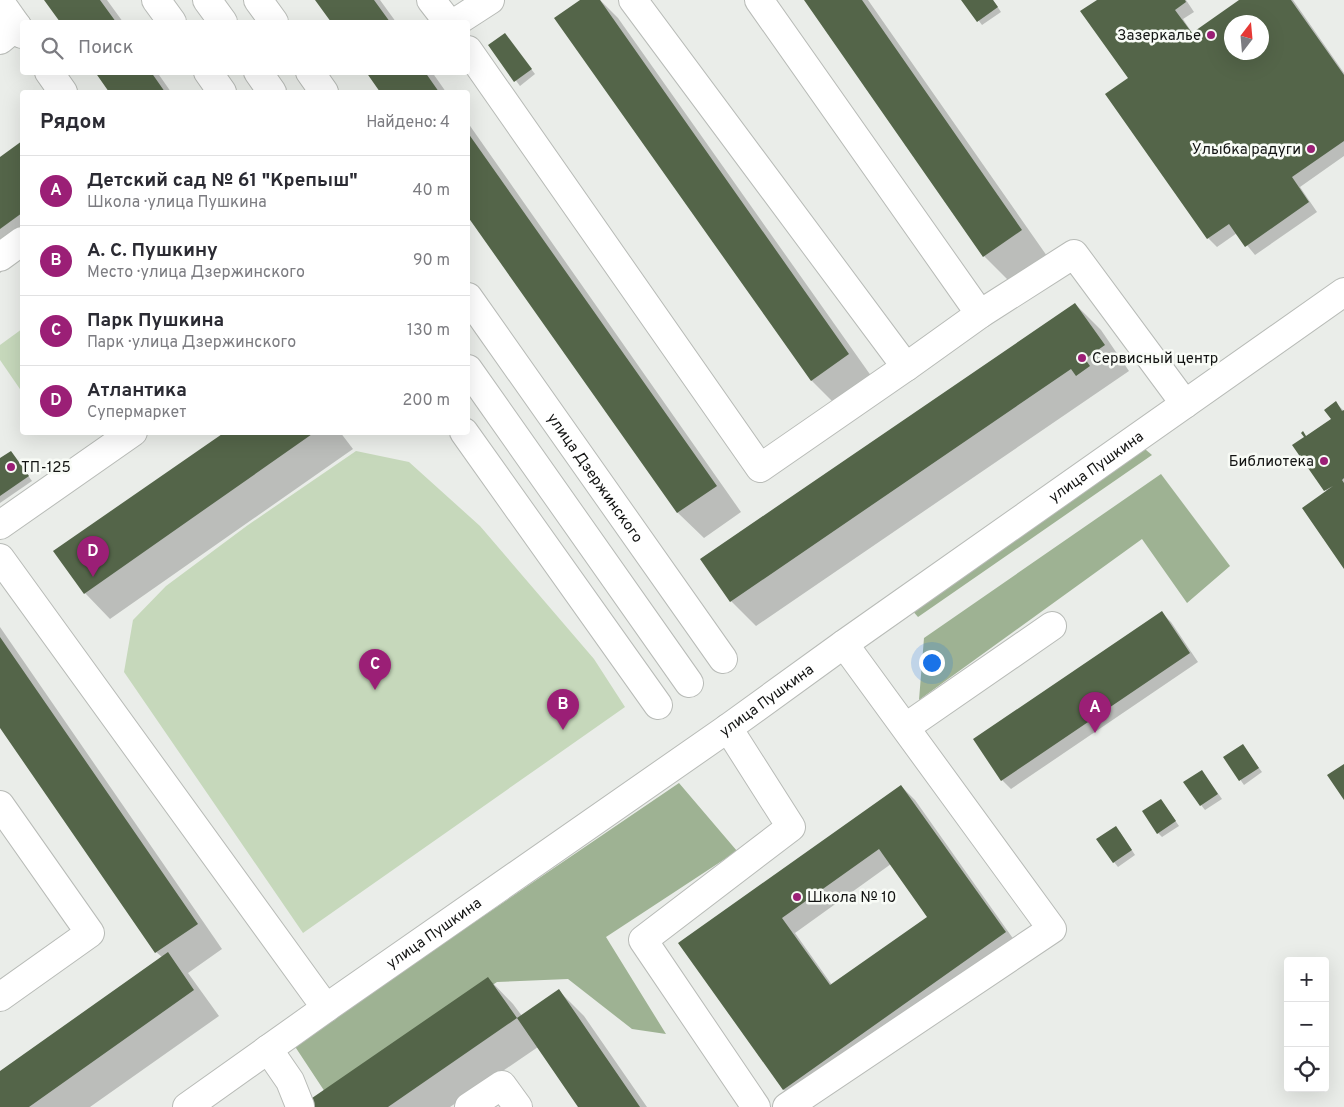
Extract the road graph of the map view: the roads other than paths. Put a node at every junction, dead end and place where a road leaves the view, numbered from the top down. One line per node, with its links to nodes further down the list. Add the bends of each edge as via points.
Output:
1 (156, 0): 9 (street)
2 (207, 0): 10 (street)
3 (258, 0): 11 (street)
4 (431, 0): 12 (street)
5 (490, 0): 13 (street)
6 (633, 0): 29 (street)
7 (759, 0): 28 (street)
8 (0, 2): 14 (street)
9 (171, 20)
10 (222, 20)
11 (273, 20)
12 (446, 20)
13 (459, 20)
14 (13, 34)
15 (470, 53): 29 (street, via 760,468)
16 (51, 75): 20 (street)
17 (210, 75): 21 (street)
18 (260, 75): 22 (street)
19 (312, 75): 23 (street)
20 (62, 90)
21 (221, 90)
22 (271, 90)
23 (323, 90)
24 (20, 242): 25 (street)
25 (0, 257)
26 (1344, 292): 31 (street, улица Пушкина)
27 (470, 299): 38 (street, улица Дзержинского)
28 (980, 314): 29 (street); 31 (street, via 1074,254)
29 (906, 367)
30 (470, 372): 39 (street)
31 (1185, 404): 37 (street, улица Пушкина)
32 (129, 435): 34 (street)
33 (466, 435): 40 (street)
34 (0, 525)
35 (0, 558): 45 (street)
36 (1052, 626): 42 (street)
37 (844, 644): 41 (street, улица Пушкина); 42 (street)
38 (723, 659)
39 (689, 683)
40 (658, 705)
41 (728, 728): 45 (street, улица Пушкина); 51 (street, via 791,827 643,940)
42 (906, 728): 52 (street, via 1052,929)
43 (0, 805): 44 (street, via 90,933)
44 (0, 997)
45 (326, 1008): 46 (street, улица Пушкина)
46 (268, 1049): 47 (street, via 290,1081); 48 (street, улица Пушкина)
47 (300, 1106)
48 (187, 1107)
49 (469, 1107): 50 (street, via 502,1084)
50 (518, 1107)
51 (756, 1107)
52 (787, 1107)

